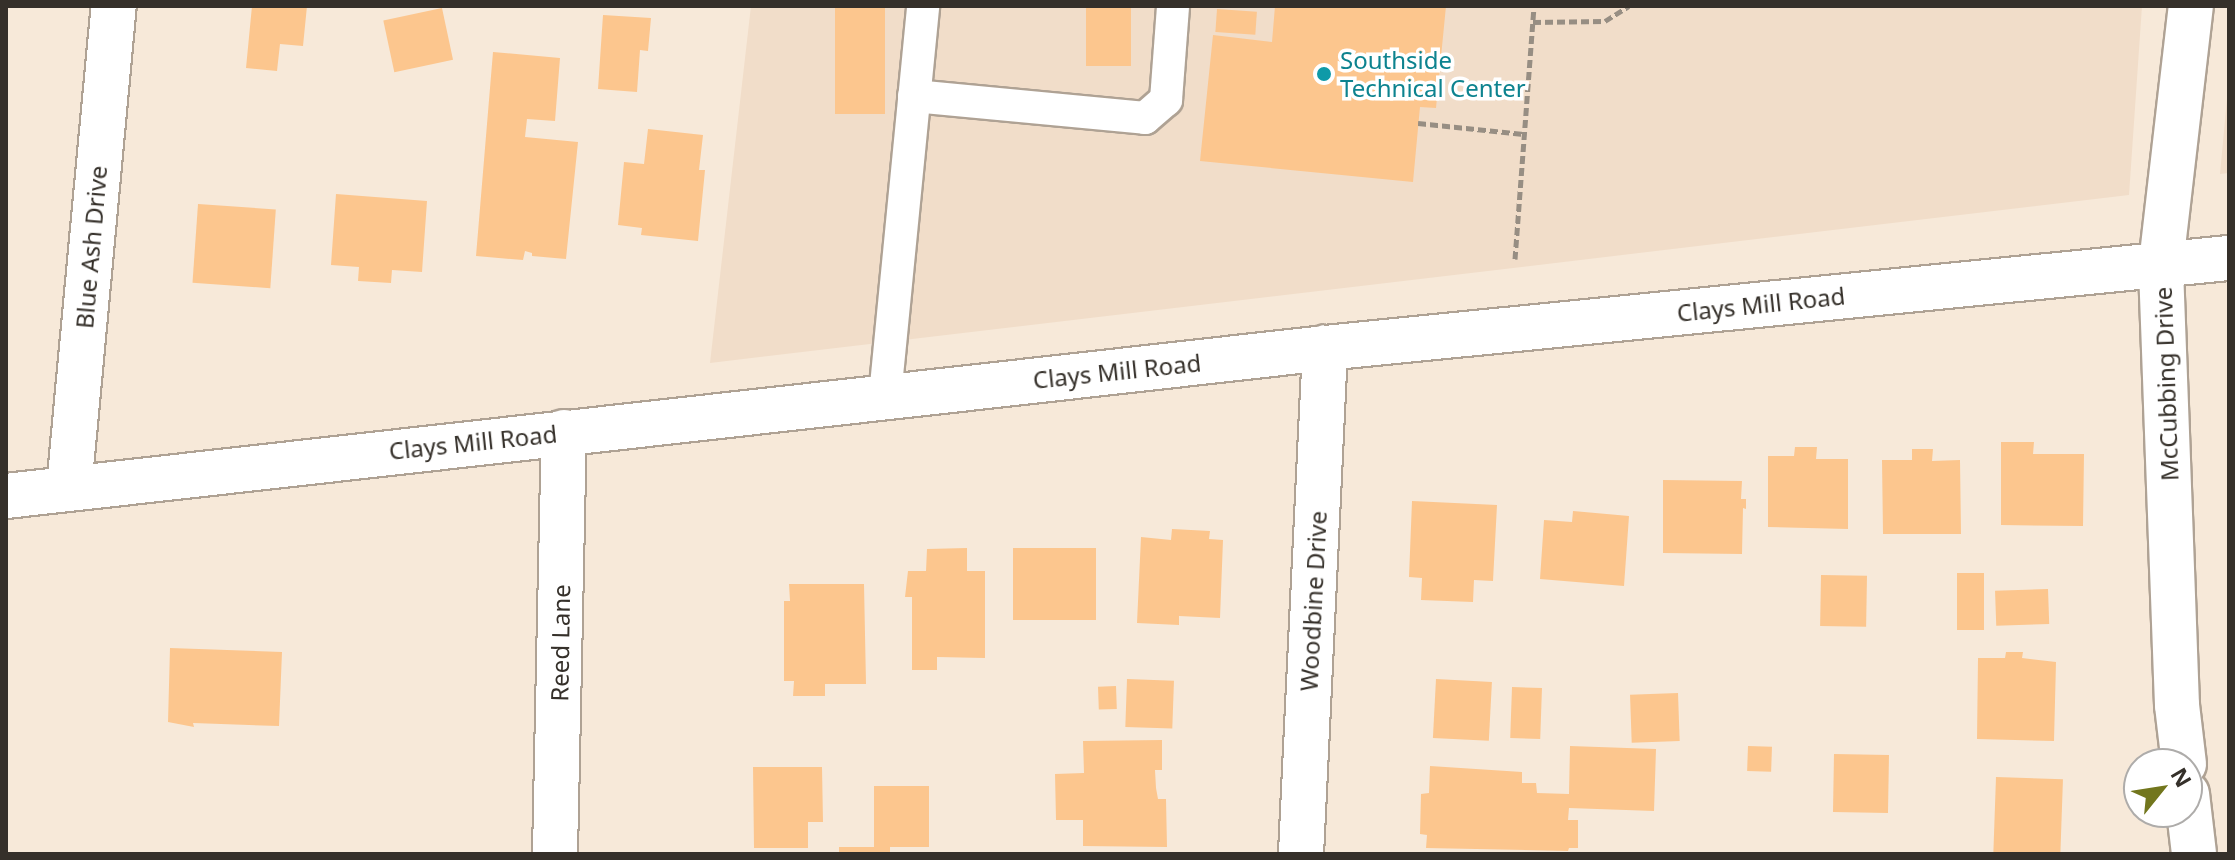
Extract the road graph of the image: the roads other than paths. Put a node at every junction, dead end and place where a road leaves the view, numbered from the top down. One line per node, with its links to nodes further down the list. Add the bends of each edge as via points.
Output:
1 (114, 6): 11 (main road, Blue Ash Drive)
2 (923, 6): 5 (lane)
3 (1173, 6): 5 (lane, via 1166,100 1145,118)
4 (2191, 6): 7 (main road, McCubbing Drive)
5 (914, 96): 9 (lane)
6 (2229, 258): 7 (main road, Clays Mill Road)
7 (2161, 264): 8 (main road, Clays Mill Road); 13 (main road, McCubbing Drive)
8 (1325, 348): 9 (main road, Clays Mill Road); 16 (main road, Woodbine Drive)
9 (885, 396): 10 (main road, Clays Mill Road)
10 (564, 432): 11 (main road, Clays Mill Road); 15 (main road, Reed Lane)
11 (69, 488): 12 (main road, Clays Mill Road)
12 (6, 496)
13 (2182, 748)
14 (2191, 828): 17 (main road)
15 (555, 854)
16 (1301, 854)
17 (2194, 854)

